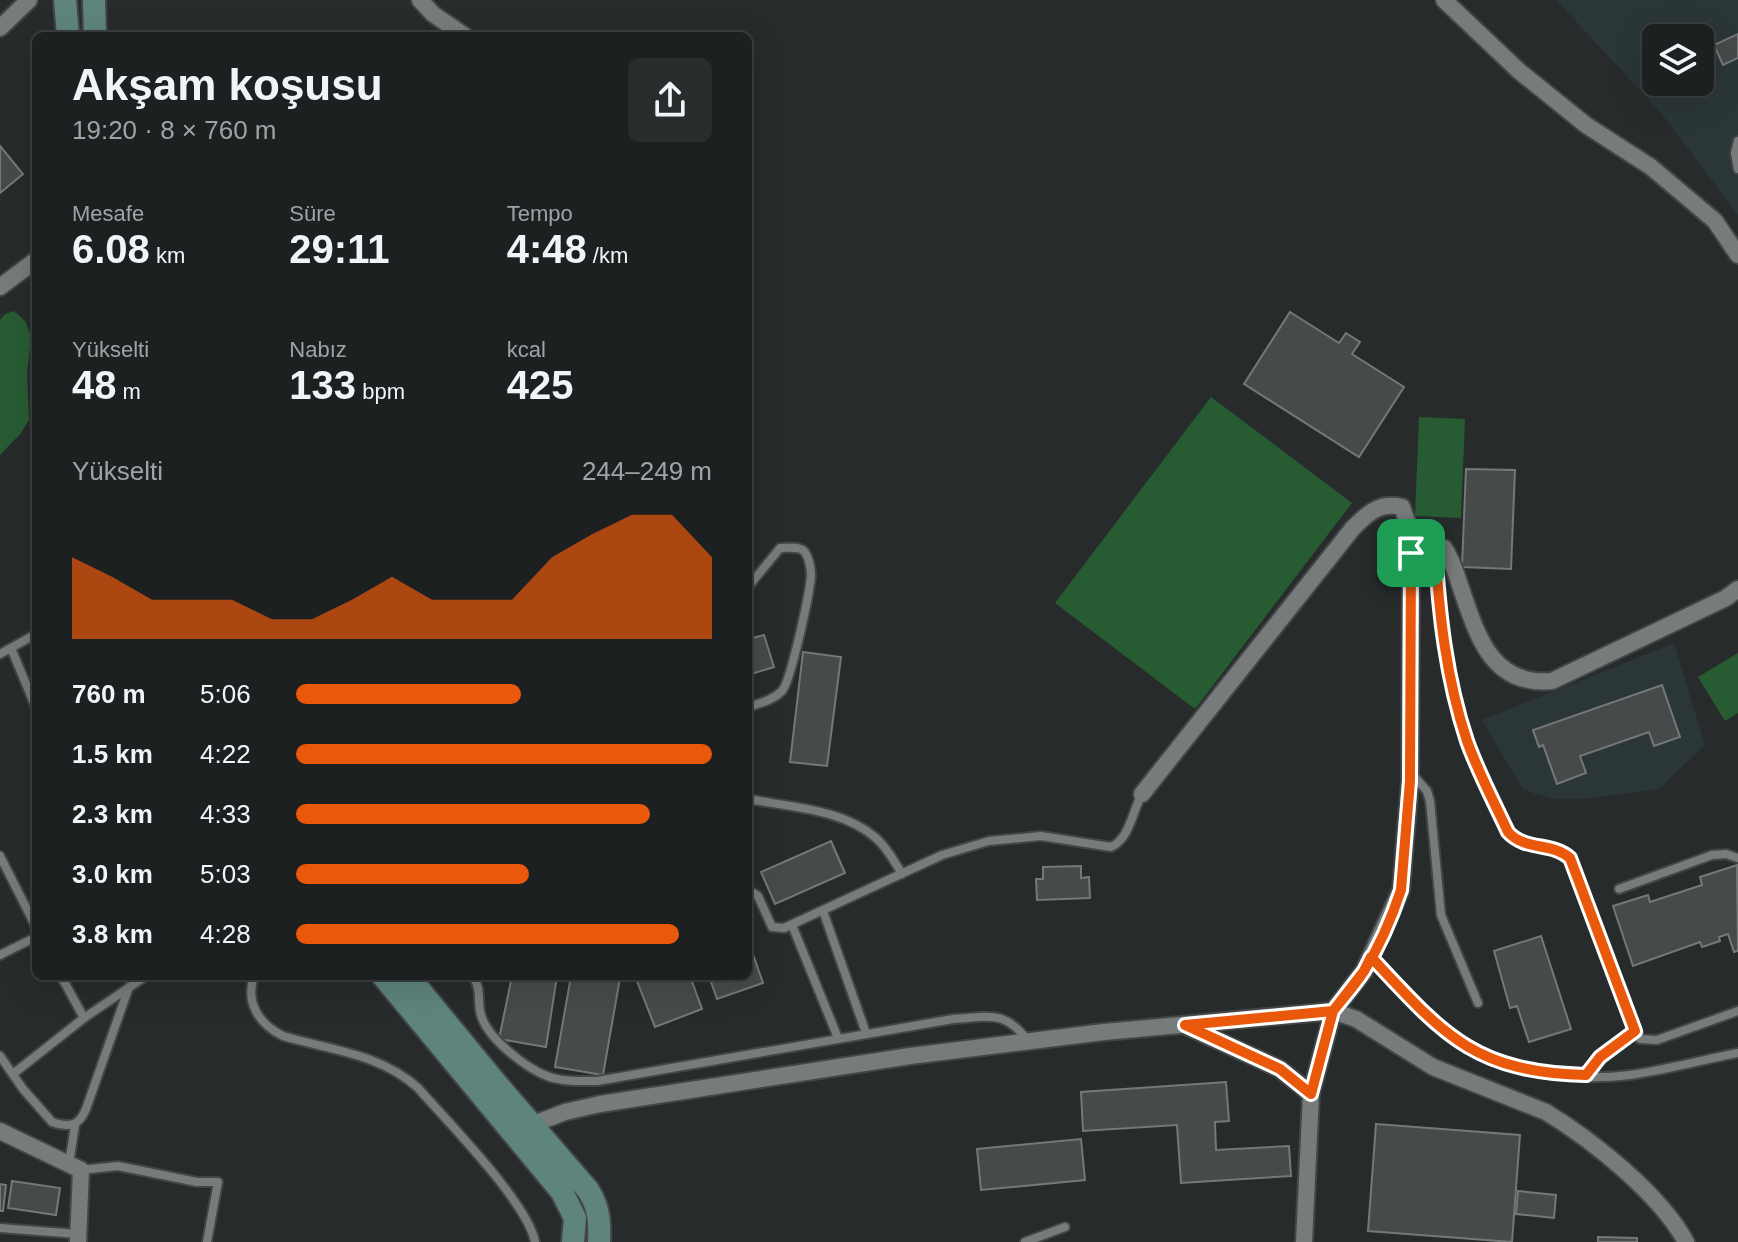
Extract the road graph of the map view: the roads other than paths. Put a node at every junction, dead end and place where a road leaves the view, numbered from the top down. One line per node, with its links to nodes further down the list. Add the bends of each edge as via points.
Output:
1 (29, 0): 6 (street)
2 (65, 0): 7 (main road)
3 (94, 0): 8 (main road)
4 (420, 0): 9 (street)
5 (1444, 0): 12 (street, via 1519,71 1715,221)
6 (0, 28)
7 (68, 32)
8 (98, 32)
9 (459, 32)
10 (1738, 141): 11 (lane)
11 (1738, 169)
12 (1738, 255)
13 (32, 263): 14 (street)
14 (0, 287)
15 (1435, 547): 16 (street); 18 (street, via 1444,548 1452,558 1464,599 1493,657 1505,672 1532,682 1552,681); 50 (lane, via 1443,646 1469,745 1516,841 1570,858)
16 (1411, 553): 24 (street); 25 (street, via 1402,507 1370,511)
17 (752, 582): 23 (lane, via 780,548 804,551 809,560 807,599 786,686)
18 (1738, 589)
19 (32, 636): 20 (lane)
20 (11, 648): 21 (lane); 22 (lane)
21 (0, 654)
22 (32, 698)
23 (752, 706)
24 (1410, 772): 37 (street, via 1401,890); 45 (lane, via 1430,801 1441,915)
25 (1142, 794): 29 (lane, via 1126,834 1111,847 1056,837 1018,837 942,855)
26 (752, 800): 29 (lane, via 825,814 865,829)
27 (0, 856): 33 (lane)
28 (1738, 858): 30 (lane, via 1712,855)
29 (902, 874): 32 (lane)
30 (1619, 889)
31 (752, 892): 34 (lane, via 772,927)
32 (823, 911): 34 (lane); 51 (lane)
33 (32, 919)
34 (792, 925): 52 (lane)
35 (32, 939): 36 (lane)
36 (0, 955)
37 (1371, 957): 46 (street); 57 (lane, via 1457,1042 1518,1067)
38 (63, 980): 48 (lane)
39 (140, 980): 44 (lane)
40 (253, 980): 67 (lane, via 257,1017 272,1031 379,1062 418,1088 508,1192)
41 (386, 980): 68 (main road, via 562,1192 575,1218)
42 (411, 980): 60 (main road)
43 (475, 980): 52 (lane, via 481,1016 497,1042 546,1076 561,1080 597,1081)
44 (129, 987): 48 (lane); 59 (lane, via 81,1122)
45 (1478, 1003)
46 (1333, 1011): 49 (street); 58 (street); 72 (street, via 1356,1019 1433,1067 1562,1122 1655,1201)
47 (1738, 1011): 50 (lane, via 1657,1040 1640,1039)
48 (84, 1018): 56 (lane)
49 (1185, 1025): 53 (street); 58 (street, via 1280,1069)
50 (1635, 1031): 57 (lane, via 1600,1057)
51 (866, 1033): 52 (lane); 53 (lane, via 995,1018 1016,1025)
52 (838, 1038)
53 (1028, 1041): 60 (street, via 634,1098)
54 (1738, 1053): 57 (lane, via 1631,1075)
55 (0, 1056): 56 (lane)
56 (13, 1074): 59 (lane, via 52,1122)
57 (1586, 1075)
58 (1311, 1094): 71 (street)
59 (75, 1125): 62 (lane)
60 (531, 1125): 69 (main road, via 595,1201)
61 (0, 1131): 62 (street)
62 (75, 1168): 65 (street); 66 (lane, via 118,1166 218,1182)
63 (1065, 1227): 70 (lane)
64 (0, 1228): 65 (lane)
65 (78, 1238)
66 (207, 1242)
67 (535, 1242)
68 (573, 1242)
69 (599, 1242)
70 (1025, 1242)
71 (1304, 1242)
72 (1686, 1242)

